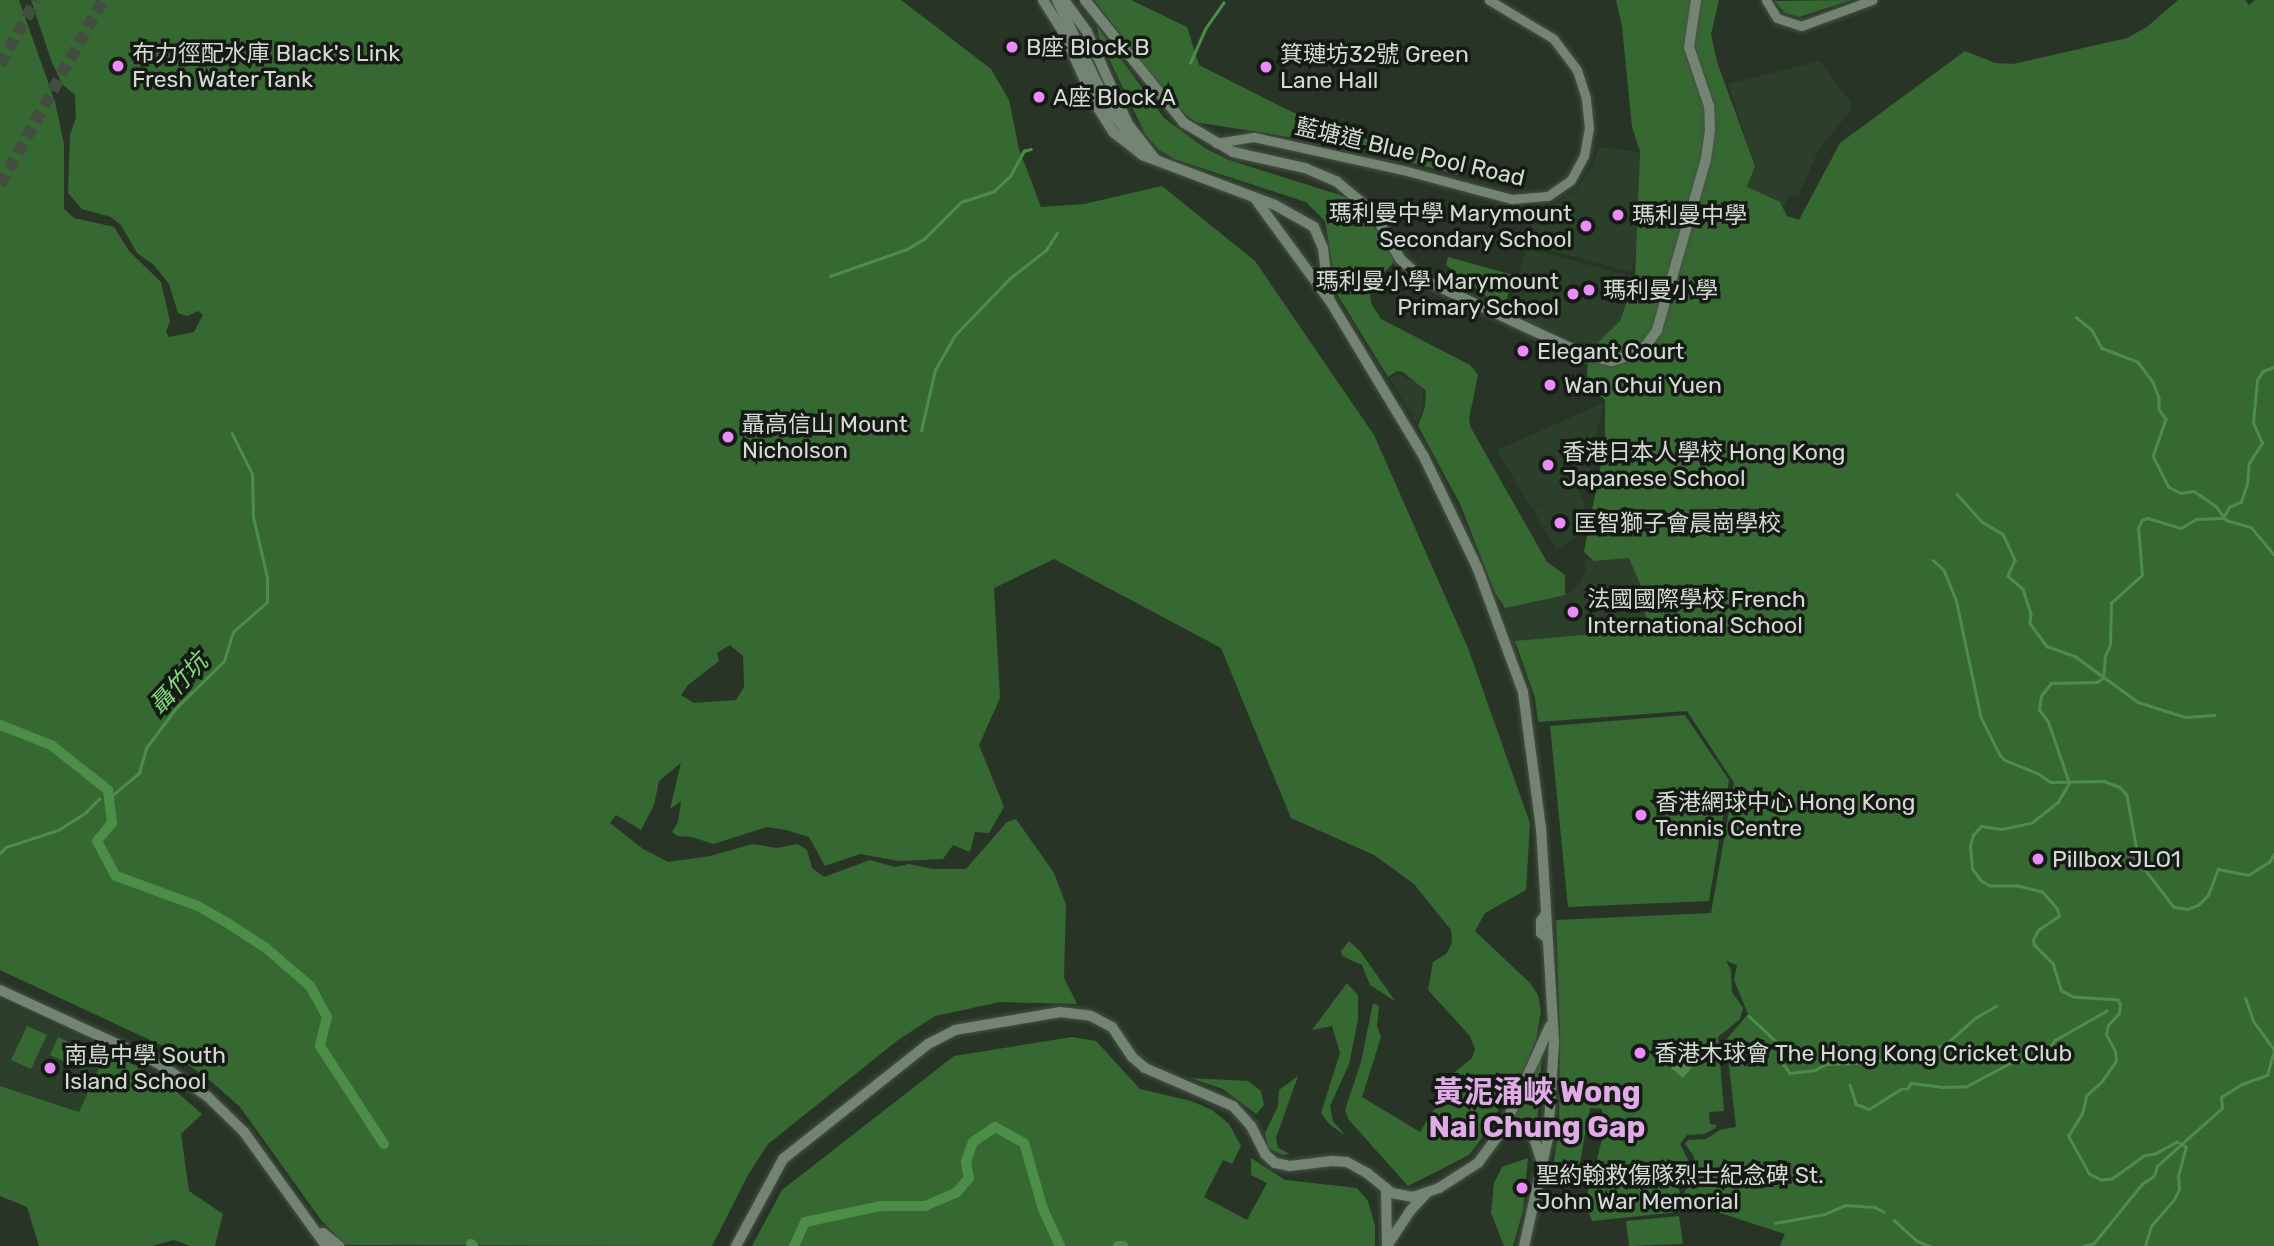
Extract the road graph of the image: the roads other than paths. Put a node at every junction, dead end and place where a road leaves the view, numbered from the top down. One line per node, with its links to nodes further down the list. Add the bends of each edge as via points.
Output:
1 (1043, 0): 10 (main road, via 1113,132 1129,147)
2 (1057, 0): 10 (main road, via 1118,124)
3 (1063, 0): 10 (main road, via 1087,32 1128,124)
4 (1085, 0): 9 (main road, via 1179,118)
5 (1489, 0): 9 (street, 藍塘道 Blue Pool Road, via 1554,39 1577,69 1587,98 1589,128 1584,156 1571,180 1548,196 1511,199 1254,137)
6 (1696, 0): 9 (main road, via 1689,47 1709,106 1708,148 1657,330 1645,348 1626,358 1586,355 1441,290 1404,264 1373,212 1347,188 1316,172 1249,158)
7 (1766, 0): 8 (street, via 1777,18 1801,26)
8 (1872, 0)
9 (1216, 143)
10 (1156, 160): 11 (main road)
11 (1256, 200): 12 (main road, via 1314,227); 13 (main road)
12 (1323, 248): 13 (main road, via 1314,261); 14 (main road)
13 (1304, 262): 14 (main road)
14 (1330, 301): 16 (main road, via 1424,457 1477,567 1514,663 1529,722 1536,780 1549,932)
15 (0, 990): 21 (main road, via 156,1062 207,1096 244,1132)
16 (1551, 1024): 17 (main road); 18 (main road, via 1548,1138)
17 (1503, 1129): 18 (main road, via 1522,1127 1532,1132); 20 (main road, via 1478,1163)
18 (1541, 1161): 26 (main road)
19 (1386, 1188): 20 (main road, via 1406,1197); 24 (main road, via 1367,1172 1342,1161 1275,1163 1245,1118 1227,1101 1145,1068 1104,1021 1078,1012 1060,1012 955,1030 928,1044 783,1159); 25 (main road)
20 (1427, 1194): 25 (main road, via 1409,1211)
21 (305, 1217): 22 (main road); 23 (main road)
22 (327, 1246)
23 (339, 1246)
24 (736, 1246)
25 (1387, 1246)
26 (1524, 1246)

